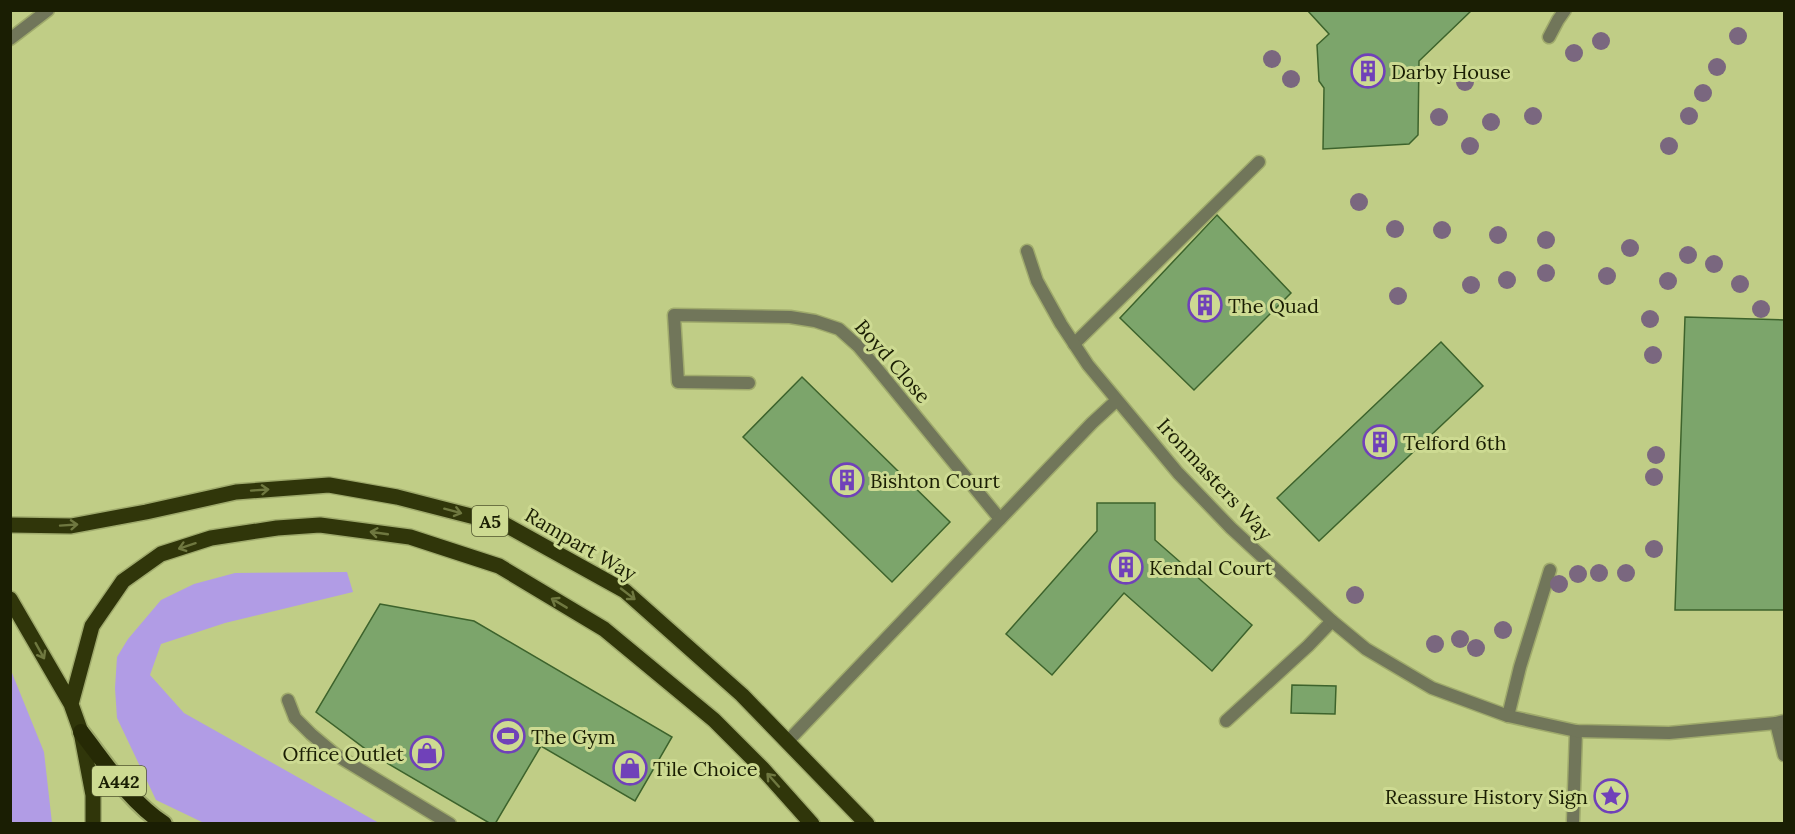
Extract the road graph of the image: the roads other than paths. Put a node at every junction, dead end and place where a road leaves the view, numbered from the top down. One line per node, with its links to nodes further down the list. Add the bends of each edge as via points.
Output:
1 (48, 10): 4 (street)
2 (1565, 10): 3 (street)
3 (1550, 37)
4 (10, 39)
5 (1259, 162): 7 (street)
6 (1027, 251): 7 (street, Ironmasters Way, via 1037,281)
7 (1074, 344): 9 (street, Ironmasters Way)
8 (749, 383): 10 (street, Boyd Close, via 678,382 674,315 789,317 839,329 858,346)
9 (1117, 400): 10 (street); 14 (street, Ironmasters Way, via 1230,528)
10 (1000, 519): 22 (street)
11 (10, 525): 22 (main road, Rampart Way / A5, one-way to 22, via 71,526 236,492 329,485 397,497 506,525 625,591)
12 (1550, 570): 17 (street)
13 (10, 599): 16 (main road, one-way to 16)
14 (1332, 621): 17 (street, Ironmasters Way, via 1366,649 1432,688); 18 (street)
15 (288, 700): 27 (street, via 295,718 336,755)
16 (70, 704): 21 (main road); 28 (main road, A5, one-way to 16, via 714,720 604,629 499,566 411,537 320,525 212,538 161,554 123,580 92,626)
17 (1508, 716): 20 (street, Ironmasters Way)
18 (1226, 721)
19 (1780, 722): 20 (street, Ironmasters Way, via 1670,733); 23 (street)
20 (1576, 730): 24 (street)
21 (81, 732): 25 (main road, via 93,795); 26 (highway, A442, via 127,791)
22 (788, 741): 29 (main road, Rampart Way / A5)
23 (1785, 755)
24 (1573, 821)
25 (93, 824)
26 (164, 824)
27 (450, 824)
28 (812, 824)
29 (867, 824)

